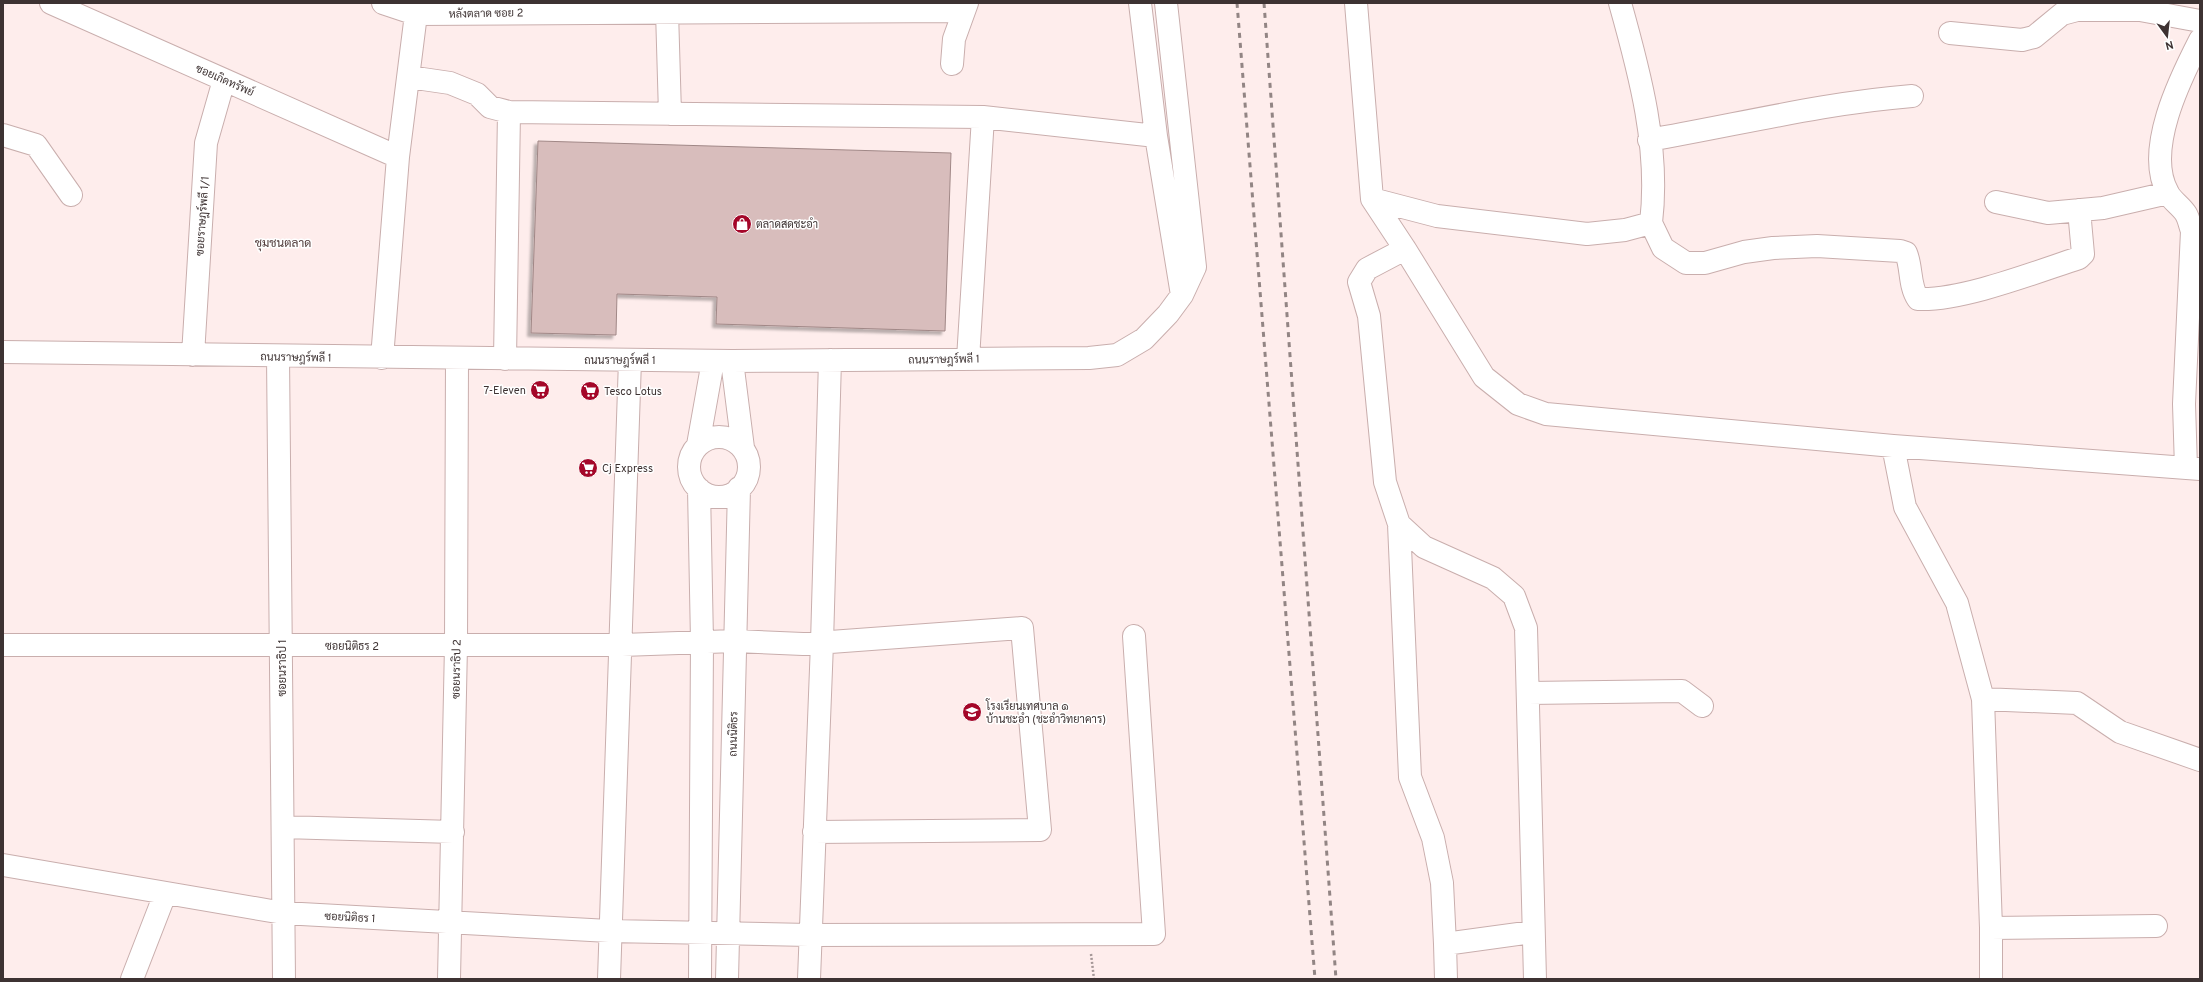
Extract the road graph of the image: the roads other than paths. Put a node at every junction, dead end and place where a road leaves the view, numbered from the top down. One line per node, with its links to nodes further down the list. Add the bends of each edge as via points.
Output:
1 (51, 3): 15 (street, ซอยเกิดทรัพย์)
2 (383, 3): 8 (street, หลังตลาด ซอย 2)
3 (1140, 3): 21 (street)
4 (1166, 3): 31 (street, ถนนราษฎร์พลี 1, via 1195,267)
5 (1356, 3): 26 (street)
6 (1620, 3): 22 (street, via 1642,81)
7 (965, 7): 9 (street, หลังตลาด ซอย 2); 13 (street, via 954,39)
8 (419, 8): 9 (street, หลังตลาด ซอย 2); 14 (street)
9 (667, 12): 18 (street)
10 (2200, 21): 11 (street, via 2140,10 2077,10 2062,14 2034,37 2022,40)
11 (1950, 33)
12 (2200, 40): 24 (street, via 2177,86 2160,144 2159,161)
13 (952, 64)
14 (409, 77): 17 (street, via 450,83 477,94 490,107); 23 (street)
15 (224, 80): 23 (street, ซอยเกิดทรัพย์); 33 (street, ซอยราษฎร์พลี 1/1, via 206,143)
16 (1912, 96): 22 (street, via 1834,105)
17 (509, 112): 18 (street); 38 (street)
18 (670, 114): 19 (street)
19 (983, 117): 21 (street); 36 (street)
20 (3, 135): 25 (street, via 36,145)
21 (1156, 136): 31 (street)
22 (1649, 140): 29 (street, via 1654,198)
23 (398, 157): 35 (street)
24 (2168, 193): 28 (street, via 2103,208); 45 (street, via 2186,214 2192,231 2184,404)
25 (71, 195)
26 (1372, 199): 29 (street, via 1436,216 1587,234 1625,230); 30 (street)
27 (1996, 202): 28 (street, via 2048,213)
28 (2079, 210): 29 (street, via 2083,254 2079,258 1982,288 1931,299 1918,298 1914,294 1910,262 1906,253 1900,251 1817,246 1773,248 1705,262 1686,263 1663,248)
29 (1651, 223)
30 (1405, 249): 43 (street, via 1484,377 1518,404 1546,414); 48 (street, via 1368,270 1359,282 1369,316 1385,482)
31 (1182, 295): 36 (street, ถนนราษฎร์พลี 1, via 1144,339 1117,355 1089,358)
32 (3, 352): 33 (street, ถนนราษฎร์พลี 1)
33 (193, 355): 34 (street, ถนนราษฎร์พลี 1)
34 (278, 356): 35 (street, ถนนราษฎร์พลี 1); 56 (street, ซอยนราธิป 1)
35 (382, 358): 37 (street, ถนนราษฎร์พลี 1)
36 (968, 358): 40 (street, ถนนราษฎร์พลี 1)
37 (458, 359): 38 (street, ถนนราษฎร์พลี 1); 54 (street, ซอยนราธิป 2)
38 (505, 359): 39 (street, ถนนราษฎร์พลี 1)
39 (630, 360): 41 (street, ถนนราษฎร์พลี 1); 55 (street)
40 (830, 360): 41 (street, ถนนราษฎร์พลี 1); 52 (street)
41 (722, 361): 42 (street); 44 (street)
42 (698, 445): 44 (street, via 716,436 726,437); 47 (street, via 692,453 689,472 692,482)
43 (1892, 446): 45 (street); 58 (street, via 1905,507 1957,603)
44 (743, 448): 46 (street, via 748,456 749,466 748,476)
45 (2193, 468)
46 (739, 488): 47 (street, via 727,496 718,497); 51 (street, ถนนนิติธร)
47 (699, 490): 50 (street)
48 (1399, 524): 57 (street, via 1424,547 1493,578 1514,596 1526,628); 75 (street, via 1410,777 1433,838 1442,883)
49 (1134, 636): 74 (street, ซอยนิติธร 1, via 1154,934)
50 (702, 641): 51 (street, ซอยนิติธร 2); 55 (street, ซอยนิติธร 2); 72 (street)
51 (735, 641): 52 (street, ซอยนิติธร 2); 73 (street, ถนนนิติธร)
52 (822, 643): 63 (street); 63 (street, ซอยนิติธร 2, via 1022,628 1040,830)
53 (3, 645): 56 (street, ซอยนิติธร 2)
54 (456, 645): 55 (street, ซอยนิติธร 2); 56 (street, ซอยนิติธร 2); 62 (street, ซอยนราธิป 2)
55 (622, 645): 70 (street)
56 (282, 646): 61 (street, ซอยนราธิป 1)
57 (1528, 693): 59 (street, via 1682,691); 71 (street)
58 (1983, 699): 60 (street, via 2077,703 2120,732); 69 (street)
59 (1702, 706)
60 (2200, 760)
61 (283, 826): 62 (street); 66 (street, ซอยนราธิป 1)
62 (453, 832): 67 (street, ซอยนราธิป 2)
63 (814, 832): 74 (street)
64 (3, 865): 65 (street, ซอยนิติธร 1)
65 (165, 894): 66 (street, ซอยนิติธร 1); 76 (street)
66 (283, 914): 67 (street, ซอยนิติธร 1); 77 (street, ซอยนราธิป 1)
67 (451, 923): 70 (street, ซอยนิติธร 1); 78 (street, ซอยนราธิป 2)
68 (2156, 926): 69 (street)
69 (1991, 928): 85 (street)
70 (609, 931): 72 (street, ซอยนิติธร 1); 79 (street)
71 (1533, 932): 75 (street); 84 (street)
72 (701, 933): 73 (street, ซอยนิติธร 1); 80 (street)
73 (728, 934): 74 (street, ซอยนิติธร 1); 81 (street, ถนนนิติธร)
74 (809, 935): 82 (street)
75 (1445, 944): 83 (street)
76 (132, 979)
77 (284, 979)
78 (450, 979)
79 (609, 979)
80 (700, 979)
81 (727, 979)
82 (809, 979)
83 (1446, 979)
84 (1535, 979)
85 (1991, 979)

